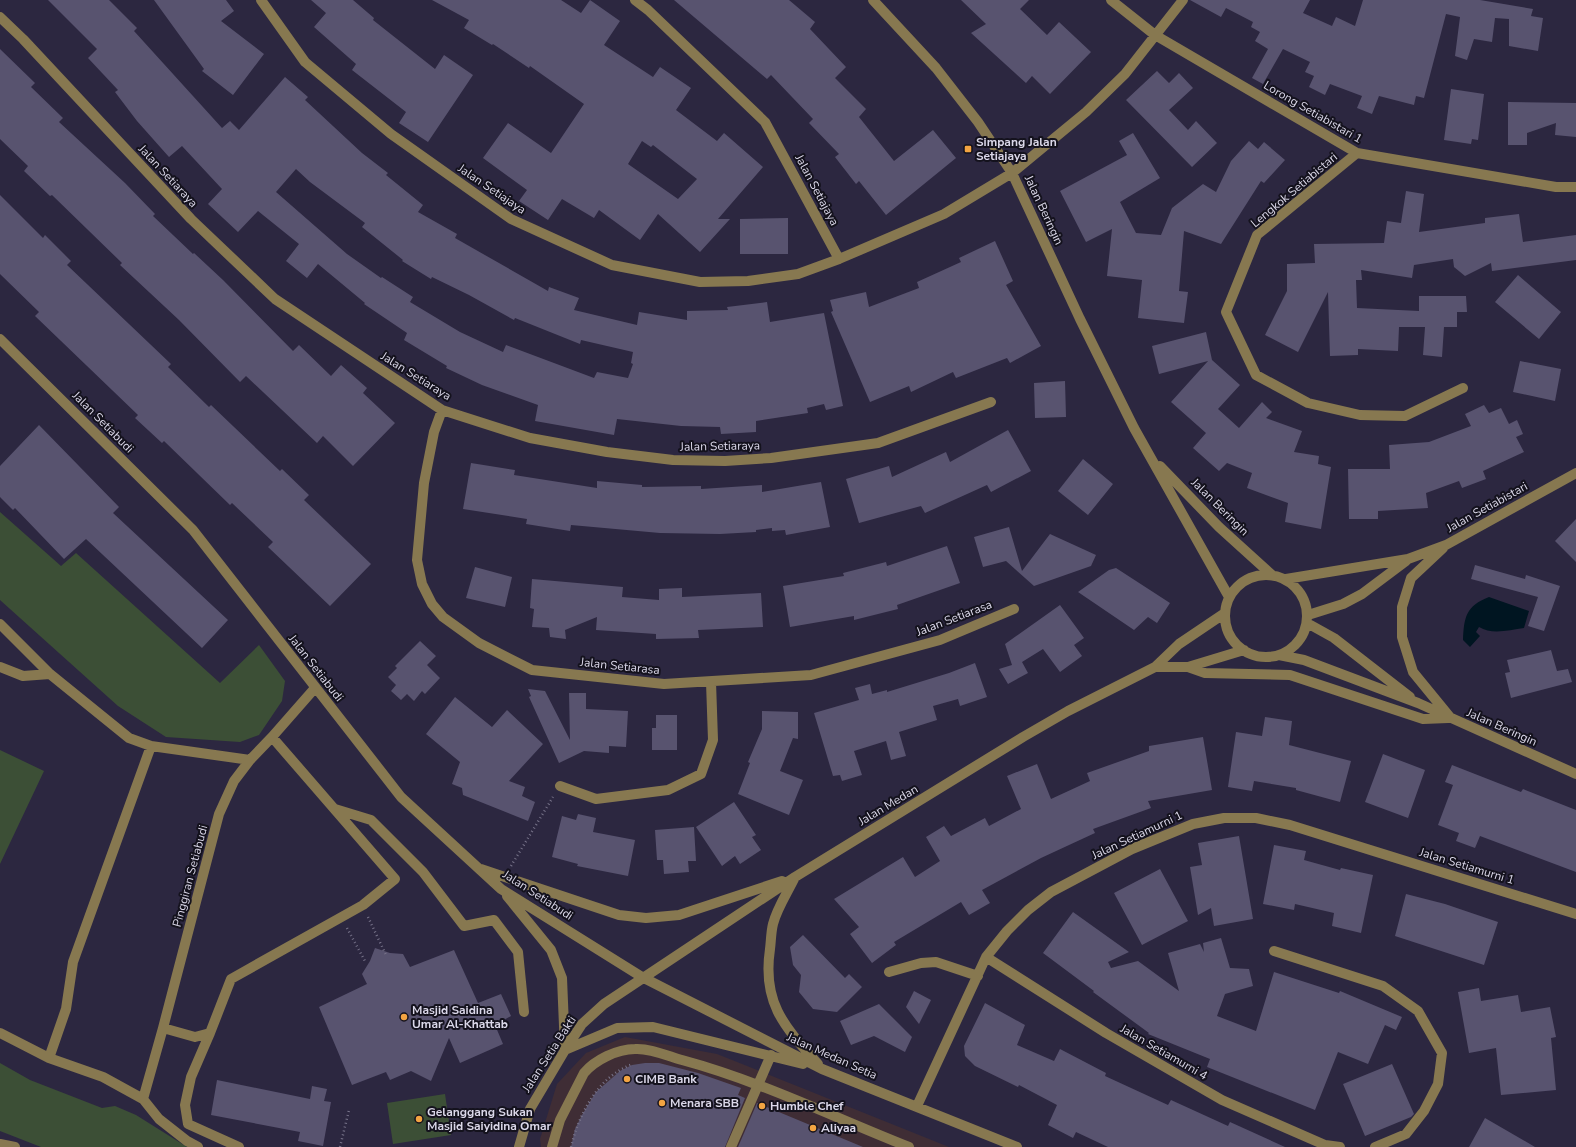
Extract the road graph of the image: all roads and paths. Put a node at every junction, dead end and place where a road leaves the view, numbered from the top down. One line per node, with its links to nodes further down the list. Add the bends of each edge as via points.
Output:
1 (261, 0): 11 (street, Jalan Setiajaya, via 305,62 391,134 511,219 612,265 700,282 748,281 798,274)
2 (635, 0): 11 (street, Jalan Setiajaya, via 765,122)
3 (873, 0): 9 (street, Jalan Beringin, via 936,68 978,122)
4 (1111, 0): 7 (street, Lorong Setiabistari 1)
5 (1183, 0): 7 (street, Jalan Setiajaya)
6 (0, 17): 15 (street, Jalan Setiaraya, via 191,219 275,299)
7 (1155, 35): 8 (street, Lorong Setiabistari 1); 9 (street, Jalan Setiajaya, via 1125,74 1086,112)
8 (1357, 154): 10 (street, Lorong Setiabistari 1, via 1556,187); 13 (street, Lengkok Setiabistari, via 1257,235 1226,312 1256,375 1308,403 1360,415 1405,416)
9 (1012, 173): 11 (street, Jalan Setiajaya, via 944,214); 16 (street, Jalan Beringin, via 1080,319)
10 (1576, 187)
11 (839, 259)
12 (0, 339): 34 (street, Jalan Setiabudi, via 193,530)
13 (1463, 388)
14 (991, 402): 15 (street, Jalan Setiaraya, via 878,444 771,458 725,461 673,460 607,452 530,438)
15 (442, 410): 33 (street, Jalan Setiarasa, via 434,432 424,483 417,560 422,584 432,604 444,617 479,643 532,670 664,684)
16 (1151, 457): 20 (street, Jalan Beringin, via 1219,527); 22 (street, Jalan Beringin)
17 (1576, 473): 18 (street, Jalan Setiabistari)
18 (1446, 545): 19 (street, Jalan Setiabistari); 36 (street, via 1411,578 1402,607 1402,637 1412,672)
19 (1408, 559): 21 (street, Jalan Setiabistari); 25 (street, Jalan Setiabistari, via 1362,594)
20 (1272, 575): 21 (street); 22 (street, via 1259,575 1247,579 1236,587)
21 (1286, 579): 25 (street, via 1295,585 1301,594 1306,604)
22 (1229, 597): 24 (street)
23 (1014, 609): 33 (street, Jalan Setiarasa, via 940,640 811,675)
24 (1225, 613): 27 (street, via 1231,638); 30 (street, Jalan Medan, via 1178,644)
25 (1307, 619): 28 (street, via 1304,634 1298,643); 35 (street, Jalan Beringin)
26 (0, 624): 32 (street)
27 (1244, 650): 28 (street, via 1261,657); 31 (street, Jalan Medan)
28 (1279, 655): 35 (street, Jalan Beringin, via 1304,660)
29 (0, 667): 32 (street, via 23,676)
30 (1154, 667): 31 (street, Jalan Medan); 45 (street, Jalan Medan, via 1068,711)
31 (1188, 667): 36 (street, via 1205,673 1290,675 1423,719)
32 (50, 674): 38 (street, via 129,738)
33 (711, 682): 41 (street, via 713,740 701,774 668,790 596,799)
34 (315, 688): 37 (street, Pinggiran Setiabudi); 43 (street, Jalan Setiabudi, via 402,797)
35 (1418, 703): 36 (street, Jalan Beringin)
36 (1450, 718): 40 (street, Jalan Beringin)
37 (272, 737): 39 (street, Pinggiran Setiabudi); 42 (street)
38 (151, 746): 39 (street); 63 (street, via 73,962 66,1009)
39 (250, 760): 58 (street, Pinggiran Setiabudi, via 234,782 220,814)
40 (1576, 774)
41 (560, 786): 44 (path)
42 (335, 809): 47 (street, via 395,879); 57 (street, via 371,820 423,872 464,926 494,920 518,952)
43 (478, 867): 44 (street); 46 (street, Jalan Setiabudi)
44 (505, 876): 45 (street, via 619,915 646,918 679,915)
45 (795, 877): 56 (street, Jalan Medan); 65 (street, via 773,924 767,967 770,993 790,1033)
46 (501, 889): 56 (street, Jalan Setiabudi); 61 (street, via 552,950 562,978)
47 (363, 905): 49 (street); 51 (path)
48 (1576, 914): 52 (street, Jalan Setiamurni 1, via 1290,825 1256,818 1224,818 1193,824 1132,849 1051,892 1028,910)
49 (341, 918): 53 (path); 60 (street, via 231,978)
50 (1274, 951): 83 (street, via 1383,986 1418,1011 1442,1053 1438,1084 1424,1111 1406,1134)
51 (386, 955)
52 (986, 957): 55 (street, Jalan Setiamurni 1); 82 (street, Jalan Setiamurni 4, via 1106,1033 1222,1100 1325,1145)
53 (366, 963)
54 (889, 972): 55 (street, via 921,963 936,962)
55 (978, 976): 68 (street, Jalan Setiamurni 1)
56 (642, 977): 61 (street, Jalan Setia Bakti, via 604,1004 582,1024); 65 (street, Jalan Medan Setia)
57 (524, 1012)
58 (163, 1028): 60 (street, via 195,1037); 67 (street, Pinggiran Setiabudi)
59 (0, 1033): 63 (street)
60 (210, 1033): 74 (street, via 190,1077 185,1105 188,1124)
61 (565, 1050): 62 (street, via 617,1028 653,1027); 76 (street, Jalan Setia Bakti, via 530,1109)
62 (771, 1055): 65 (street); 66 (street)
63 (49, 1058): 67 (street, via 103,1077)
64 (638, 1063): 78 (path, via 612,1075 596,1092 581,1114)
65 (822, 1069): 68 (street, Jalan Medan Setia)
66 (758, 1085): 70 (street); 77 (street, via 695,1063 652,1052 635,1049 609,1055 589,1067 579,1081 560,1120); 79 (street)
67 (142, 1099): 73 (street, via 159,1119)
68 (917, 1106): 81 (street, Jalan Medan Setia)
69 (349, 1110): 75 (path)
70 (885, 1143): 80 (street)
71 (0, 1144): 72 (street)
72 (15, 1147)
73 (198, 1147)
74 (239, 1147)
75 (340, 1147)
76 (519, 1147)
77 (552, 1147)
78 (571, 1147)
79 (731, 1147)
80 (909, 1147)
81 (1017, 1147)
82 (1340, 1147)
83 (1375, 1147)

